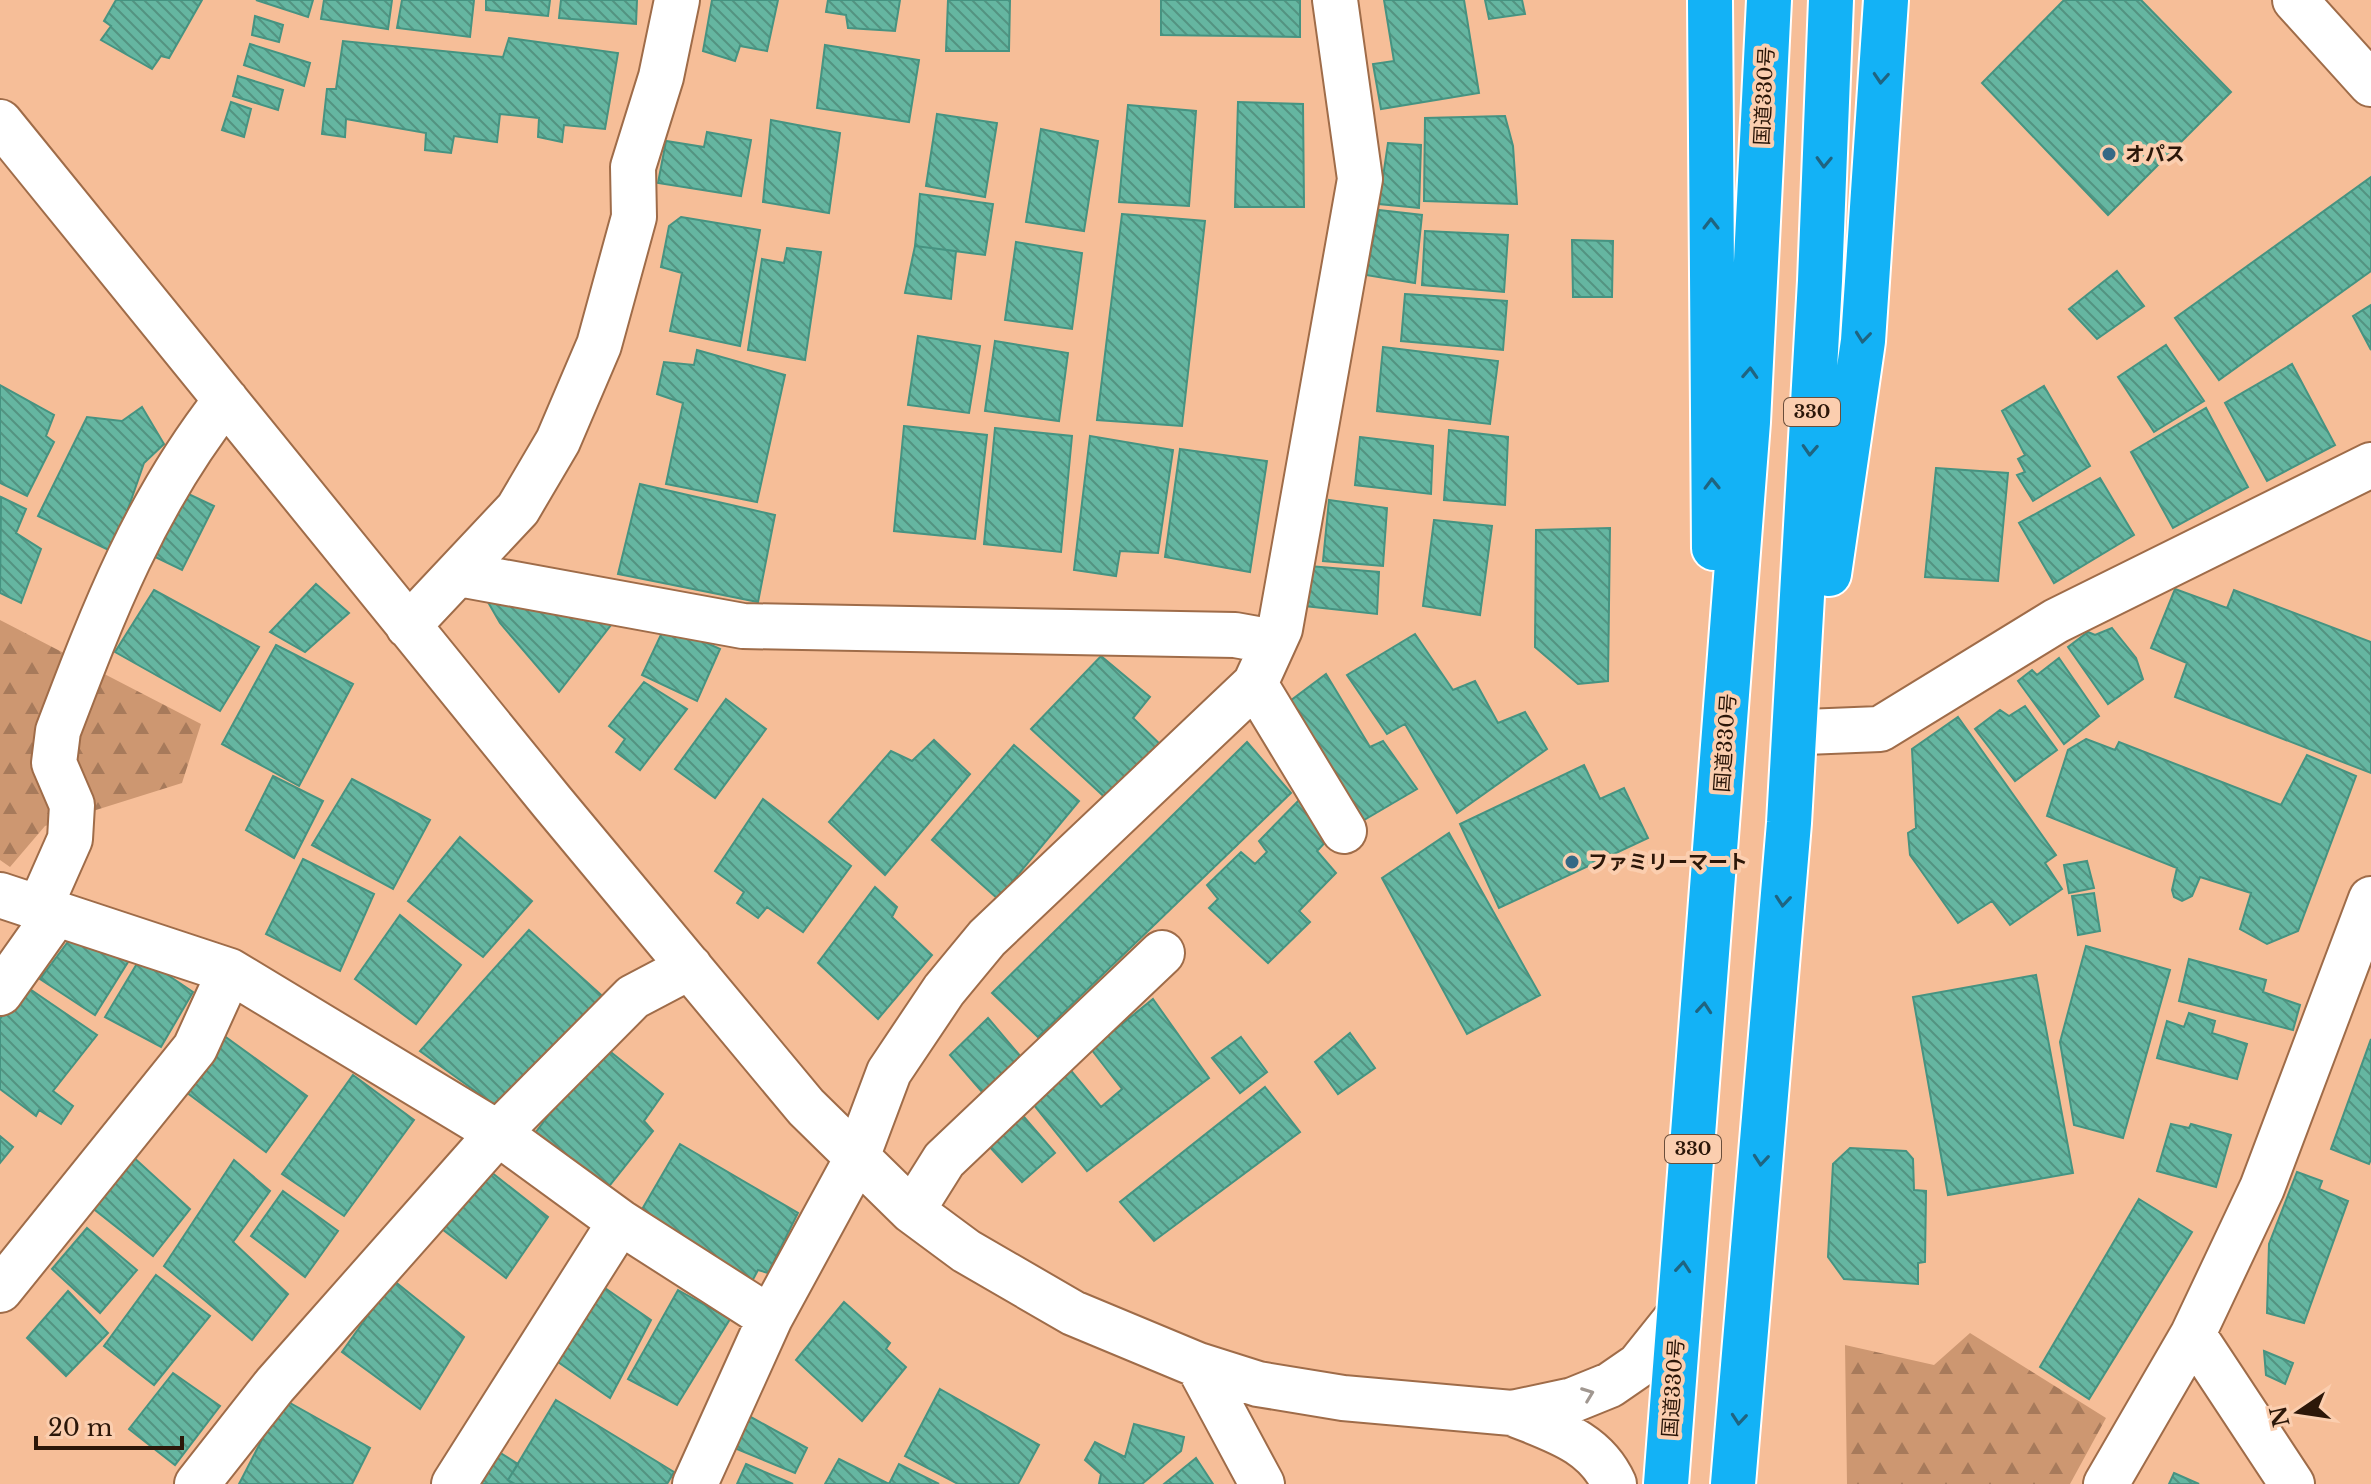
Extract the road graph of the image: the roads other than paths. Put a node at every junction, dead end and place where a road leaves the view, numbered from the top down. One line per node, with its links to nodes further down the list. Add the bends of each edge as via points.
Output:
1 (677, 0): 12 (street, via 661,77 633,167 634,217 599,345 558,441 518,509)
2 (1335, 0): 14 (street, via 1360,179)
3 (1710, 0): 17 (highway, one-way to 3)
4 (1769, 0): 17 (highway, 国道330号 / 330, one-way to 4, via 1748,422)
5 (1831, 0): 18 (highway, 330, one-way to 18)
6 (1886, 0): 16 (highway, one-way to 16, via 1863,341)
7 (2295, 0): 8 (street)
8 (2371, 84)
9 (0, 122): 10 (street)
10 (226, 400): 13 (street); 21 (street, via 186,451 140,531 58,731 54,763 72,805 70,839)
11 (2371, 465): 16 (street, via 2056,621 1880,729)
12 (459, 574): 13 (street); 14 (street, via 743,626 1235,635)
13 (408, 626): 23 (street)
14 (1274, 642): 15 (street)
15 (1255, 684): 19 (street); 27 (street, via 987,938 944,990 889,1072)
16 (1805, 732): 18 (highway)
17 (1720, 814): 31 (highway, 国道330号 / 330, one-way to 17)
18 (1789, 823): 42 (highway, 330, one-way to 42)
19 (1344, 831)
20 (2371, 899): 33 (street, via 2262,1188)
21 (32, 906): 24 (street); 25 (street)
22 (1162, 953): 28 (street, via 944,1160)
23 (690, 967): 26 (street, via 633,997); 27 (street)
24 (230, 971): 26 (street); 30 (street, via 195,1048)
25 (0, 993)
26 (498, 1133): 29 (street); 36 (street, via 275,1385)
27 (856, 1160): 28 (street); 32 (street)
28 (912, 1211): 34 (street, via 1019,1285)
29 (620, 1222): 32 (street); 37 (street)
30 (0, 1290)
31 (1679, 1315): 35 (street, one-way to 31, via 1573,1400 1610,1385 1639,1365); 41 (highway, 国道330号 / 330)
32 (770, 1318): 38 (street)
33 (2193, 1334): 43 (street); 44 (street)
34 (1198, 1365): 35 (street, via 1295,1391); 39 (street)
35 (1512, 1413): 40 (street, via 1583,1444 1598,1456)
36 (197, 1484)
37 (454, 1484)
38 (695, 1484)
39 (1262, 1484)
40 (1614, 1484)
41 (1666, 1484)
42 (1733, 1484)
43 (2106, 1484)
44 (2292, 1484)

